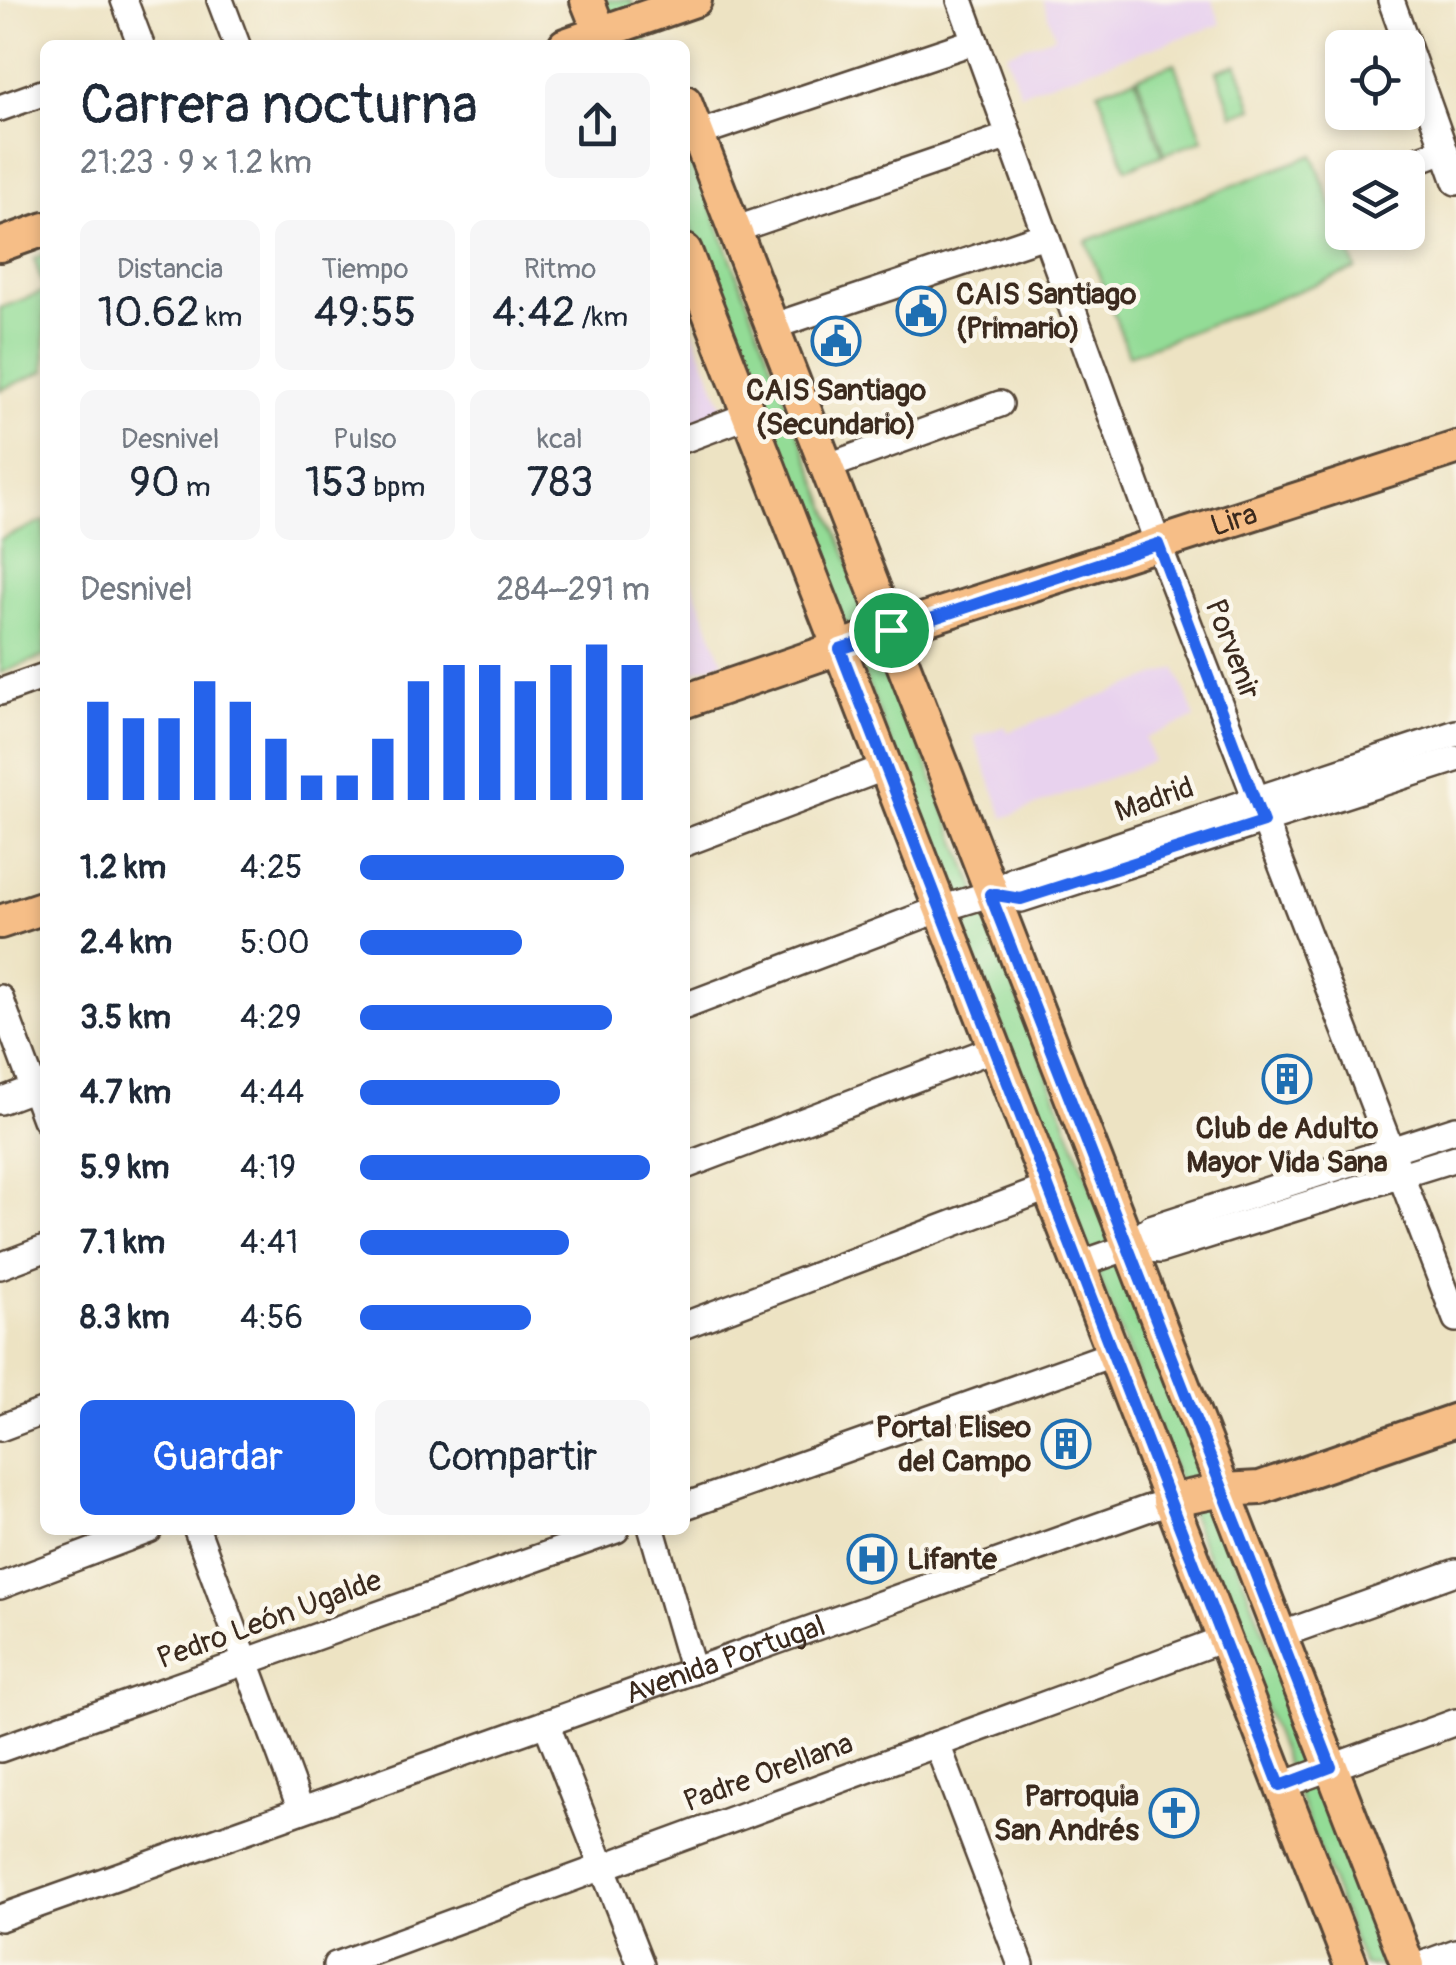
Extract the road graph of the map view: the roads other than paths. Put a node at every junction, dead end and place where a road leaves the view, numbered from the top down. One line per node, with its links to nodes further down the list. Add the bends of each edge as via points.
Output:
1 (124, 0): 9 (street)
2 (220, 0): 10 (street)
3 (587, 0): 8 (main road)
4 (695, 0): 7 (main road)
5 (960, 0): 11 (street, Porvenir)
6 (1390, 0): 17 (street)
7 (654, 20): 8 (main road)
8 (602, 39)
9 (139, 40)
10 (235, 40)
11 (974, 41): 15 (street); 16 (street, Porvenir)
12 (40, 94): 13 (street)
13 (0, 108)
14 (690, 115): 15 (main road)
15 (697, 134): 20 (main road)
16 (1009, 136): 20 (street); 22 (street, Porvenir)
17 (1444, 150): 18 (street); 19 (street)
18 (1425, 157)
19 (1456, 182)
20 (734, 230): 25 (main road)
21 (40, 231): 23 (main road)
22 (1045, 236): 25 (street); 31 (street, Porvenir)
23 (0, 245)
24 (690, 263): 27 (main road)
25 (771, 327): 30 (main road)
26 (1000, 404): 30 (street)
27 (749, 416): 28 (street); 33 (main road)
28 (690, 437)
29 (1456, 448): 31 (main road, Lira)
30 (826, 467): 32 (main road)
31 (1158, 544): 32 (main road, Lira); 40 (street, Porvenir)
32 (891, 630): 33 (main road, Lira); 42 (main road)
33 (840, 649): 36 (main road, Lira); 39 (main road)
34 (40, 678): 35 (street)
35 (0, 692)
36 (690, 699)
37 (1456, 733): 40 (street, Madrid)
38 (1456, 759): 40 (street, Madrid)
39 (886, 767): 41 (street); 43 (main road)
40 (1259, 811): 42 (street, Madrid, via 1021,899); 52 (street, Porvenir)
41 (690, 841)
42 (990, 894): 43 (street, Madrid); 57 (main road)
43 (940, 909): 47 (street, Madrid); 48 (main road)
44 (40, 910): 45 (main road)
45 (0, 922)
46 (0, 998): 49 (street)
47 (690, 1004)
48 (994, 1049): 54 (street); 56 (main road)
49 (39, 1086): 50 (street)
50 (0, 1101)
51 (1456, 1129): 52 (street)
52 (1391, 1150): 55 (street, Porvenir); 57 (street, via 1151,1228)
53 (1456, 1158): 55 (street)
54 (690, 1164)
55 (1401, 1176): 57 (street, via 1160,1250); 61 (street, Porvenir)
56 (1048, 1188): 59 (main road); 62 (street)
57 (1129, 1248): 59 (street); 67 (main road)
58 (40, 1251): 60 (street)
59 (1077, 1265): 63 (main road)
60 (0, 1266)
61 (1456, 1319)
62 (690, 1323)
63 (1112, 1354): 68 (main road); 69 (street)
64 (40, 1413): 66 (street)
65 (1456, 1420): 67 (main road, Avenida Portugal, via 1260,1488)
66 (0, 1428)
67 (1223, 1490): 68 (main road, Avenida Portugal); 76 (main road)
68 (1169, 1502): 77 (main road); 79 (street, Avenida Portugal)
69 (690, 1504)
70 (136, 1535): 75 (street)
71 (199, 1535): 78 (street)
72 (602, 1535): 78 (street, Pedro León Ugalde)
73 (653, 1535): 79 (street)
74 (1456, 1572): 76 (street)
75 (0, 1586)
76 (1280, 1635): 84 (main road)
77 (1223, 1639): 82 (street, Padre Orellana); 85 (main road)
78 (246, 1662): 83 (street, Pedro León Ugalde); 86 (street)
79 (693, 1671): 81 (street, Avenida Portugal)
80 (1456, 1722): 84 (street)
81 (546, 1723): 86 (street, Avenida Portugal); 87 (street)
82 (937, 1744): 87 (street, Padre Orellana); 92 (street)
83 (0, 1750)
84 (1331, 1767): 85 (street); 94 (main road)
85 (1280, 1786): 93 (main road)
86 (301, 1810): 88 (street, Avenida Portugal)
87 (602, 1867): 90 (street, Padre Orellana); 91 (street)
88 (0, 1918)
89 (1456, 1952): 95 (street)
90 (336, 1965)
91 (641, 1965)
92 (1022, 1965)
93 (1351, 1965)
94 (1408, 1965)
95 (1421, 1965)

